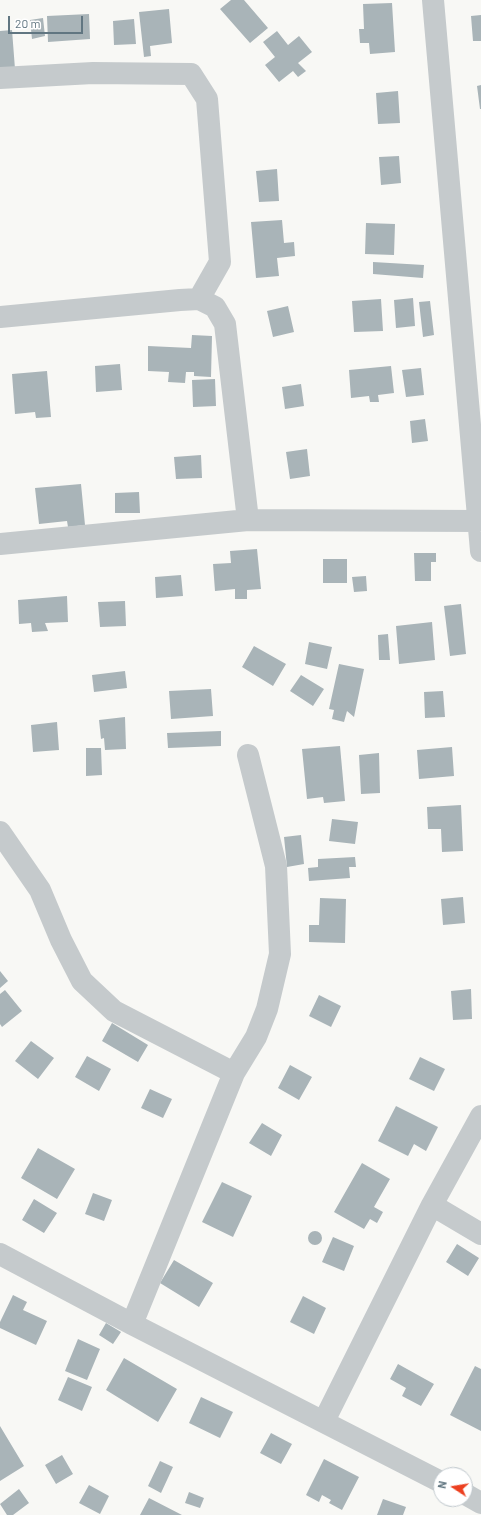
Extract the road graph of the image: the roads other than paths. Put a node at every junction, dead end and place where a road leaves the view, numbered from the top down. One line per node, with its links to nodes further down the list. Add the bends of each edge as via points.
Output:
1 (433, 0): 5 (street)
2 (0, 78): 3 (street, via 93,73 191,74 207,99 220,262)
3 (199, 299): 4 (street); 6 (street, via 215,307 225,324)
4 (0, 317)
5 (474, 383): 7 (street)
6 (248, 520): 7 (street); 8 (street)
7 (478, 521): 9 (street)
8 (0, 544)
9 (481, 551)
10 (248, 755): 12 (street, via 276,866 280,954 267,1009 256,1037)
11 (0, 832): 12 (street, via 40,890 82,981 114,1011)
12 (234, 1073): 17 (street)
13 (481, 1116): 14 (street)
14 (432, 1205): 15 (street); 18 (street)
15 (481, 1234)
16 (0, 1254): 17 (street)
17 (132, 1324): 18 (street)
18 (324, 1421): 19 (street)
19 (433, 1478)

